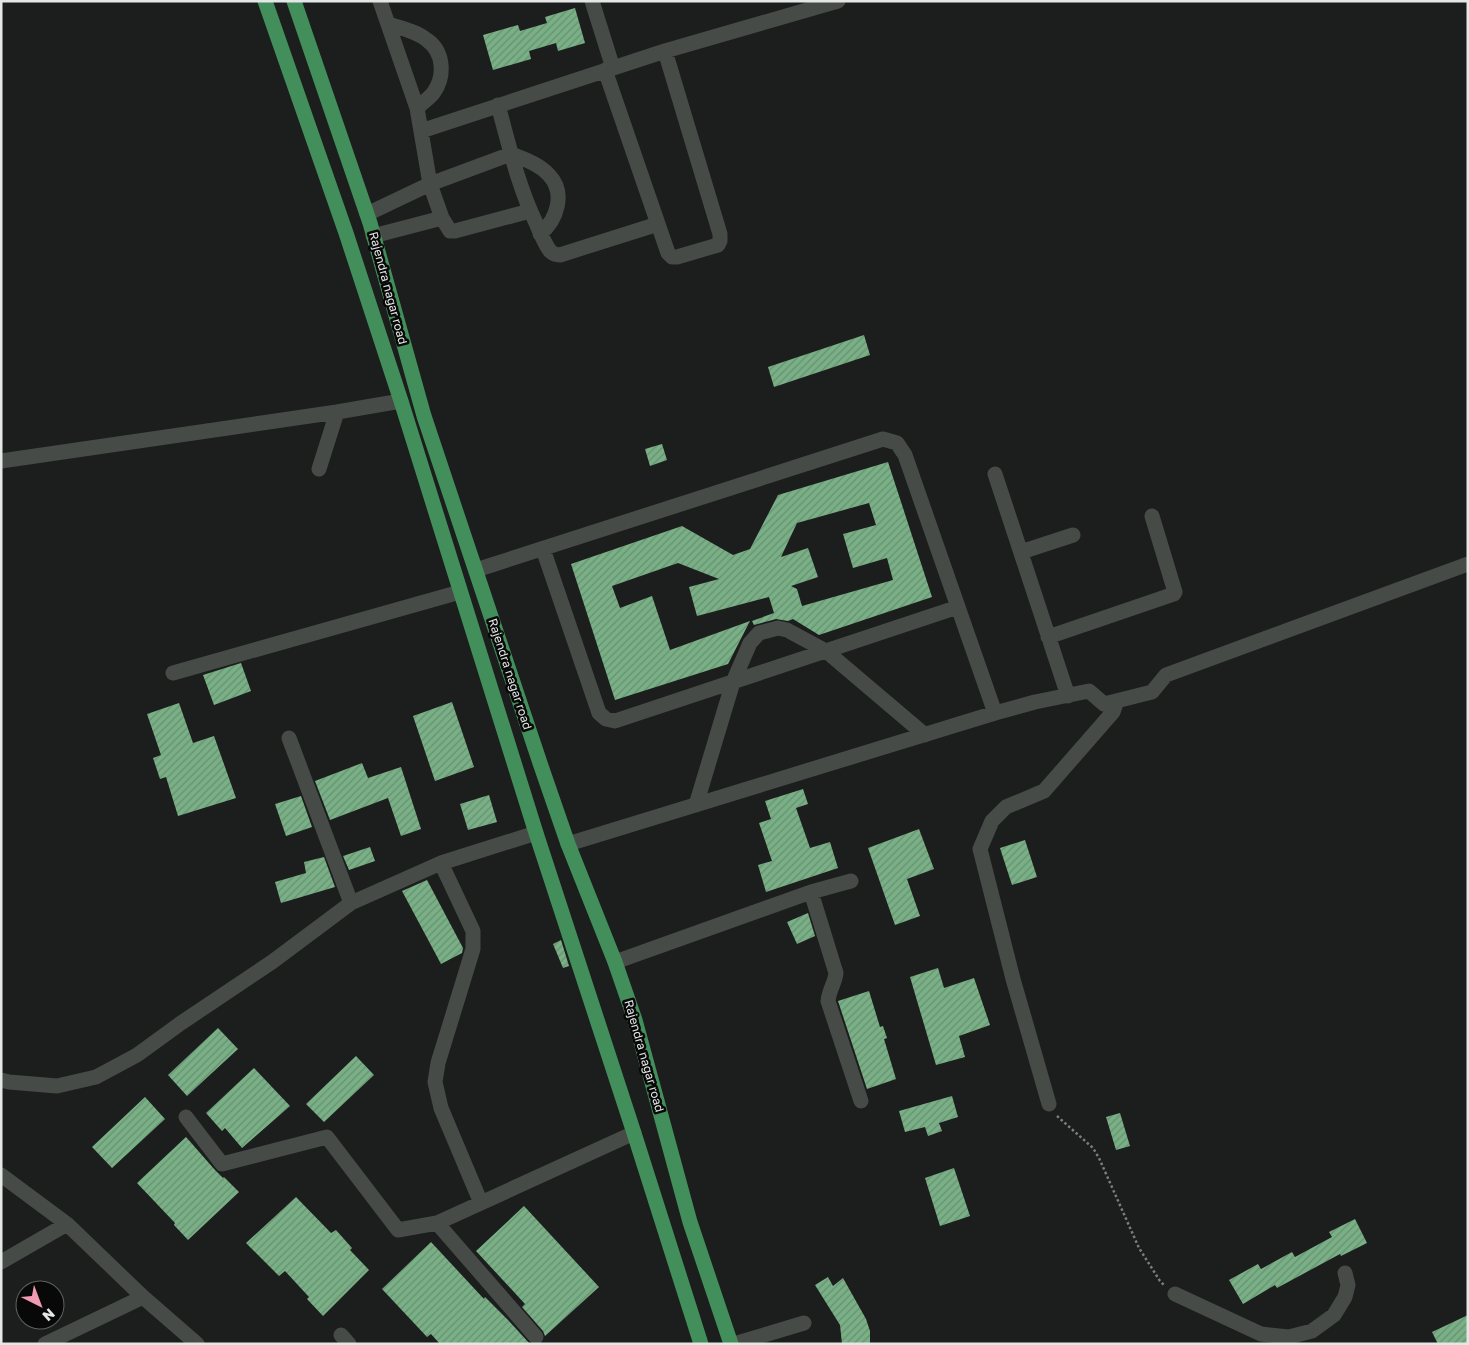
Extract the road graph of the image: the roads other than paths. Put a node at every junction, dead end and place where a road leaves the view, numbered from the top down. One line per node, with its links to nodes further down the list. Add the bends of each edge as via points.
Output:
1 (265, 1): 20 (main road, Rajendra nagar road)
2 (294, 1): 15 (main road, Rajendra nagar road)
3 (380, 1): 6 (street)
4 (592, 1): 8 (street)
5 (838, 1): 7 (street)
6 (388, 24): 10 (street); 10 (street, via 429,40 442,65 434,93)
7 (665, 51): 8 (street); 17 (street, via 720,241 718,246 672,257)
8 (609, 69): 9 (street); 17 (street)
9 (498, 105): 11 (street); 12 (street)
10 (416, 108): 11 (street)
11 (421, 131): 13 (street)
12 (511, 154): 13 (street); 14 (street); 18 (street, via 542,169 555,184 559,202 556,212)
13 (430, 184): 15 (street); 16 (street)
14 (530, 211): 16 (street, via 454,231 447,229); 18 (street)
15 (367, 214): 19 (main road, Rajendra nagar road)
16 (442, 218): 19 (street)
17 (658, 224): 18 (street, via 560,255 550,251)
18 (540, 234)
19 (373, 236): 30 (main road, Rajendra nagar road, via 424,416)
20 (401, 400): 21 (street); 31 (main road, Rajendra nagar road)
21 (337, 412): 22 (street); 23 (street)
22 (1, 461)
23 (319, 469)
24 (995, 474): 28 (street)
25 (1152, 516): 33 (street, via 1174,594)
26 (1073, 535): 28 (street)
27 (543, 549): 30 (street); 32 (street, via 883,439 897,443 906,455); 36 (street, via 599,713 606,719 614,721)
28 (1021, 552): 33 (street)
29 (1468, 564): 38 (street, via 1166,675 1152,692)
30 (476, 570): 42 (main road, Rajendra nagar road)
31 (460, 592): 35 (street); 43 (main road, Rajendra nagar road)
32 (958, 607): 34 (street); 39 (street)
33 (1048, 637): 37 (street)
34 (826, 651): 36 (street); 36 (street, via 783,628 759,634 750,643); 40 (street)
35 (172, 673)
36 (733, 682): 44 (street)
37 (1068, 696): 38 (street, via 1089,691 1104,704); 39 (street)
38 (1117, 701): 54 (street, via 1113,712 1044,791 1006,807 992,821 980,849)
39 (995, 713): 40 (street)
40 (925, 735): 44 (street)
41 (289, 738): 50 (street)
42 (540, 764): 43 (main road); 46 (main road, Rajendra nagar road)
43 (517, 770): 45 (main road, Rajendra nagar road)
44 (696, 805): 46 (street)
45 (536, 833): 47 (street); 56 (main road, Rajendra nagar road)
46 (568, 844): 51 (main road, Rajendra nagar road)
47 (440, 863): 50 (street); 58 (street, via 474,940 435,1082 441,1108)
48 (851, 881): 49 (street)
49 (811, 892): 51 (street); 53 (street, via 836,973 828,1001)
50 (351, 903): 52 (street, via 137,1056 96,1077 57,1086)
51 (615, 962): 70 (main road, Rajendra nagar road, via 690,1222)
52 (1, 1080)
53 (861, 1101)
54 (1049, 1104)
55 (186, 1117): 59 (street, via 222,1164 327,1137 398,1230)
56 (634, 1133): 58 (street); 69 (main road, Rajendra nagar road)
57 (1, 1175): 60 (street)
58 (481, 1203): 59 (street)
59 (437, 1223): 66 (street)
60 (67, 1224): 61 (street); 64 (street)
61 (1, 1262)
62 (1345, 1273): 63 (street, via 1348,1286 1334,1316 1312,1331 1289,1337 1261,1334)
63 (1175, 1294)
64 (143, 1296): 67 (street); 68 (street)
65 (804, 1323): 70 (street)
66 (536, 1336)
67 (46, 1344)
68 (197, 1344)
69 (701, 1344)
70 (733, 1344)

